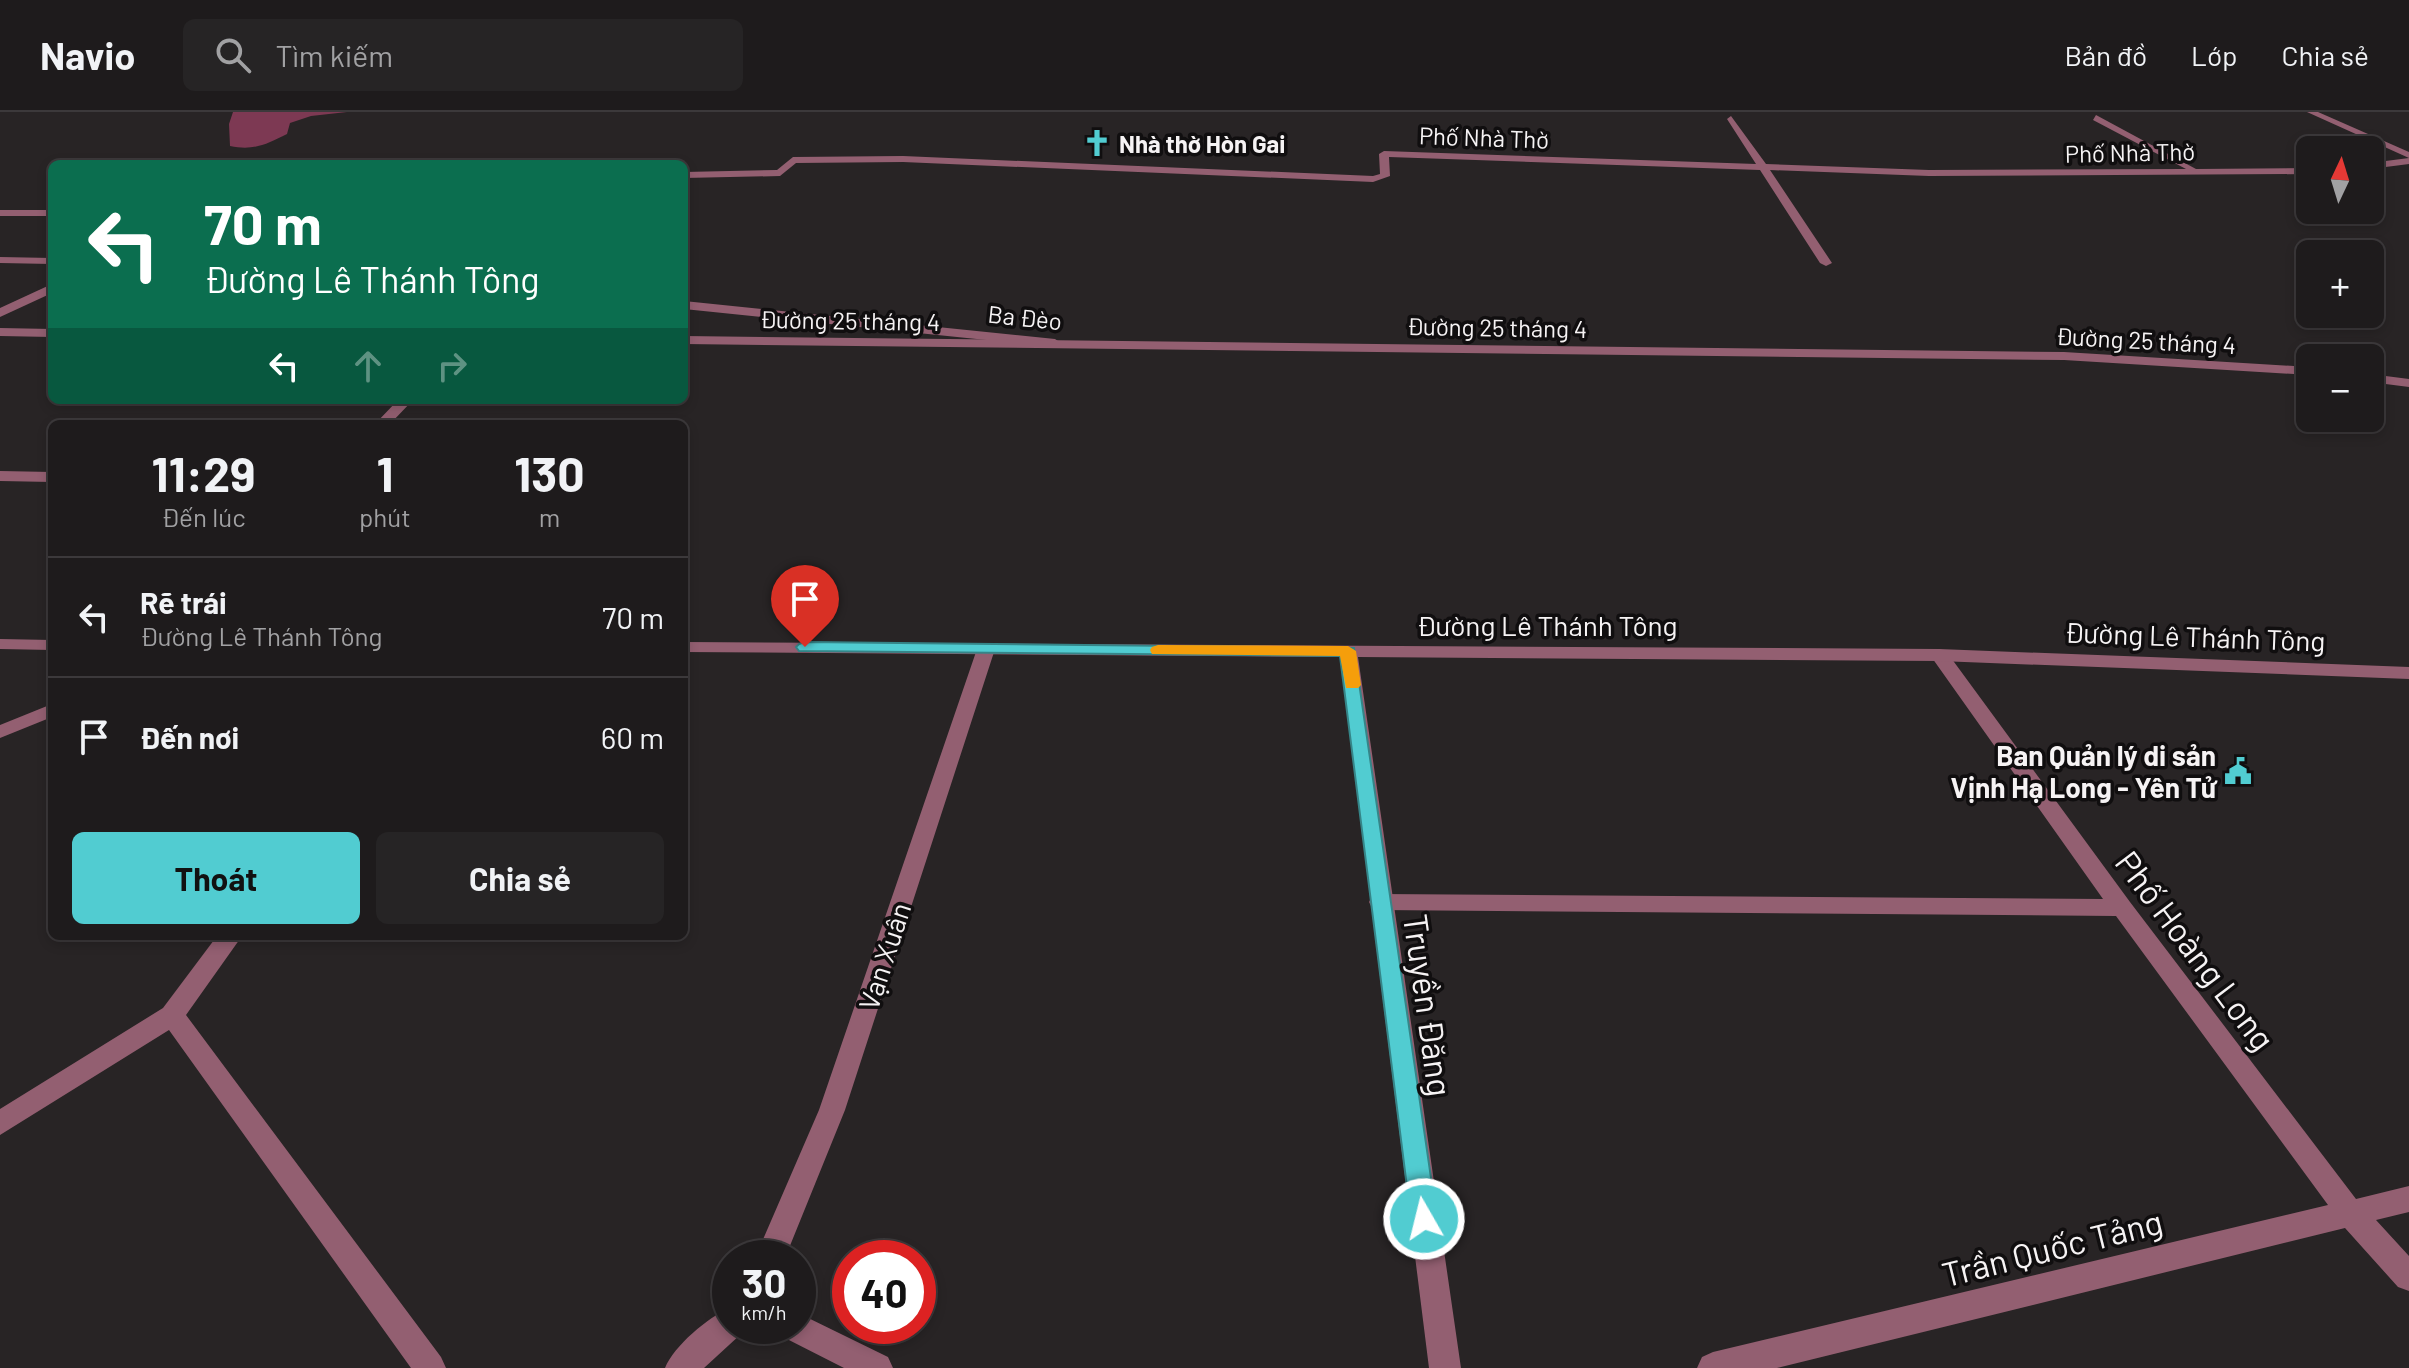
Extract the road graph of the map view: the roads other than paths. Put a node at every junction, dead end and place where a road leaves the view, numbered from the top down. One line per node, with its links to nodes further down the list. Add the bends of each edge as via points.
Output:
1 (2311, 112): 4 (street)
2 (2096, 118): 8 (street)
3 (1731, 119): 7 (street)
4 (2409, 155)
5 (2409, 161): 6 (street)
6 (2384, 164)
7 (1762, 167): 8 (street, Phố Nhà Thờ, via 1929,173); 10 (street, Phố Nhà Thờ, via 1384,154 1385,176 1373,179 903,159 793,160 780,173); 15 (street)
8 (2195, 170): 9 (street, Phố Nhà Thờ)
9 (2296, 171)
10 (688, 175)
11 (0, 213): 12 (street)
12 (48, 213)
13 (0, 260): 14 (street)
14 (48, 261)
15 (1826, 263)
16 (48, 290): 18 (street)
17 (688, 305): 22 (street, Ba Đèo)
18 (0, 313)
19 (0, 332): 20 (street)
20 (48, 333)
21 (688, 340): 22 (street, Đường 25 tháng 4)
22 (1075, 344): 23 (street, Đường 25 tháng 4, via 2064,356)
23 (2296, 370)
24 (2384, 381): 25 (street)
25 (2409, 386)
26 (402, 404): 27 (street)
27 (386, 420)
28 (0, 476): 29 (street)
29 (48, 477)
30 (0, 644): 31 (street)
31 (48, 645)
32 (688, 647): 33 (street, Đường Lê Thánh Tông)
33 (986, 649): 34 (street, Đường Lê Thánh Tông); 46 (street, Vạn Xuân, via 832,1110)
34 (1348, 651): 35 (street, Đường Lê Thánh Tông); 39 (street, Truyền Đăng)
35 (1939, 655): 36 (street, Đường Lê Thánh Tông); 40 (street, Phố Hoàng Long)
36 (2409, 673)
37 (48, 712): 38 (street)
38 (0, 732)
39 (1380, 902): 40 (street); 53 (street, Truyền Đăng)
40 (2122, 908): 45 (street, Phố Hoàng Long)
41 (227, 940): 42 (street)
42 (172, 1015): 43 (street); 50 (street)
43 (0, 1123)
44 (2409, 1199): 45 (street, Trần Quốc Tảng)
45 (2351, 1214): 47 (street, Phố Hoàng Long); 54 (street, Trần Quốc Tảng)
46 (778, 1240)
47 (2409, 1277)
48 (816, 1337): 52 (street)
49 (712, 1340): 51 (street)
50 (430, 1368)
51 (681, 1368)
52 (877, 1368)
53 (1445, 1368)
54 (1713, 1368)

